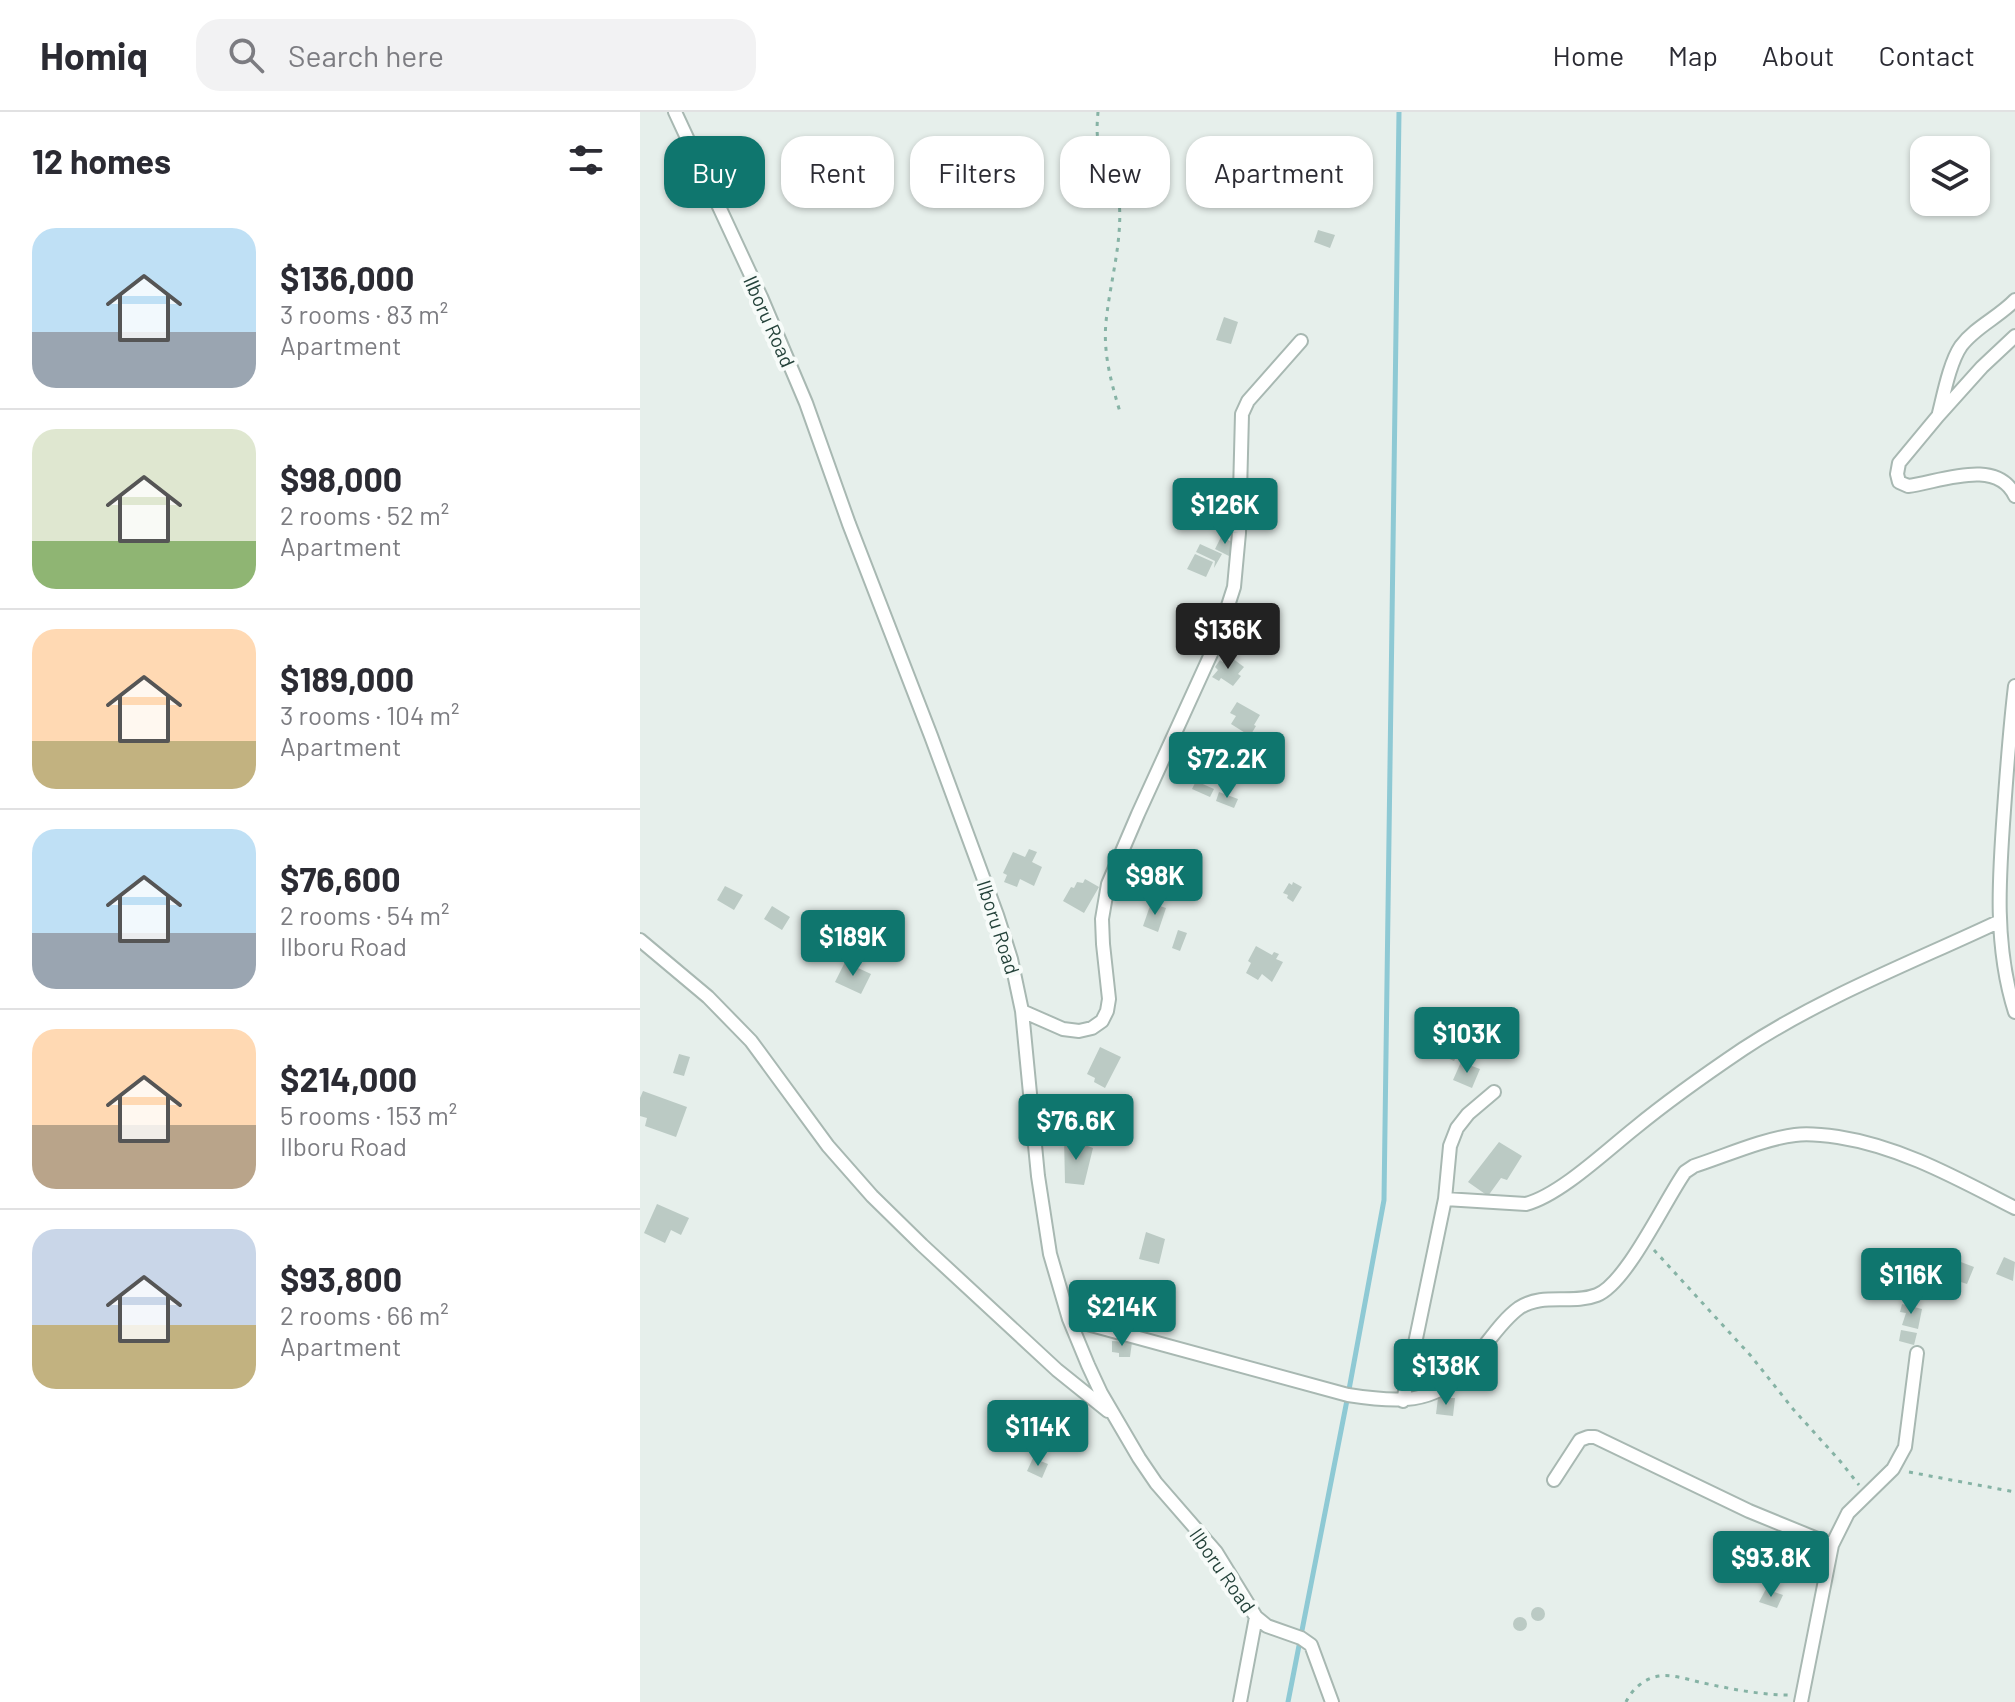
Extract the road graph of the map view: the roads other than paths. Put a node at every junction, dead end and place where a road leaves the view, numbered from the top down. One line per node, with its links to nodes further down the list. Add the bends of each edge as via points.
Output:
1 (675, 112): 10 (street, Ilboru Road, via 810,414 997,915)
2 (2015, 300): 5 (street, via 1960,347)
3 (2015, 336): 5 (street)
4 (1301, 341): 10 (street, via 1242,414 1234,587 1216,643 1108,884 1102,919 1107,1011 1102,1021 1079,1031)
5 (1938, 416): 6 (street, via 1899,463 1899,482 1908,486 1988,475 2002,480)
6 (2015, 496)
7 (2015, 686): 8 (street)
8 (1998, 922): 11 (street); 13 (street, via 1827,1002 1744,1049 1533,1202)
9 (640, 940): 18 (street, via 751,1041 872,1196 1057,1370)
10 (1022, 1011): 15 (street, Ilboru Road, via 1041,1198)
11 (2015, 1012)
12 (1494, 1092): 13 (street, via 1457,1128)
13 (1445, 1199): 17 (street)
14 (2015, 1208): 17 (street, via 1931,1164 1864,1141 1819,1135 1772,1140 1685,1172 1645,1240 1599,1294 1531,1302 1517,1310 1458,1377 1434,1393)
15 (1069, 1319): 17 (street, via 1348,1395); 18 (street, Ilboru Road)
16 (1917, 1353): 20 (street, via 1905,1447 1893,1469 1848,1513)
17 (1403, 1401)
18 (1114, 1416): 21 (street, Ilboru Road, via 1156,1483 1216,1552)
19 (1554, 1480): 20 (street, via 1580,1440 1595,1437)
20 (1832, 1545): 22 (street)
21 (1256, 1617): 23 (street); 24 (street, Ilboru Road, via 1311,1645)
22 (1801, 1699)
23 (1240, 1702)
24 (1332, 1702)

